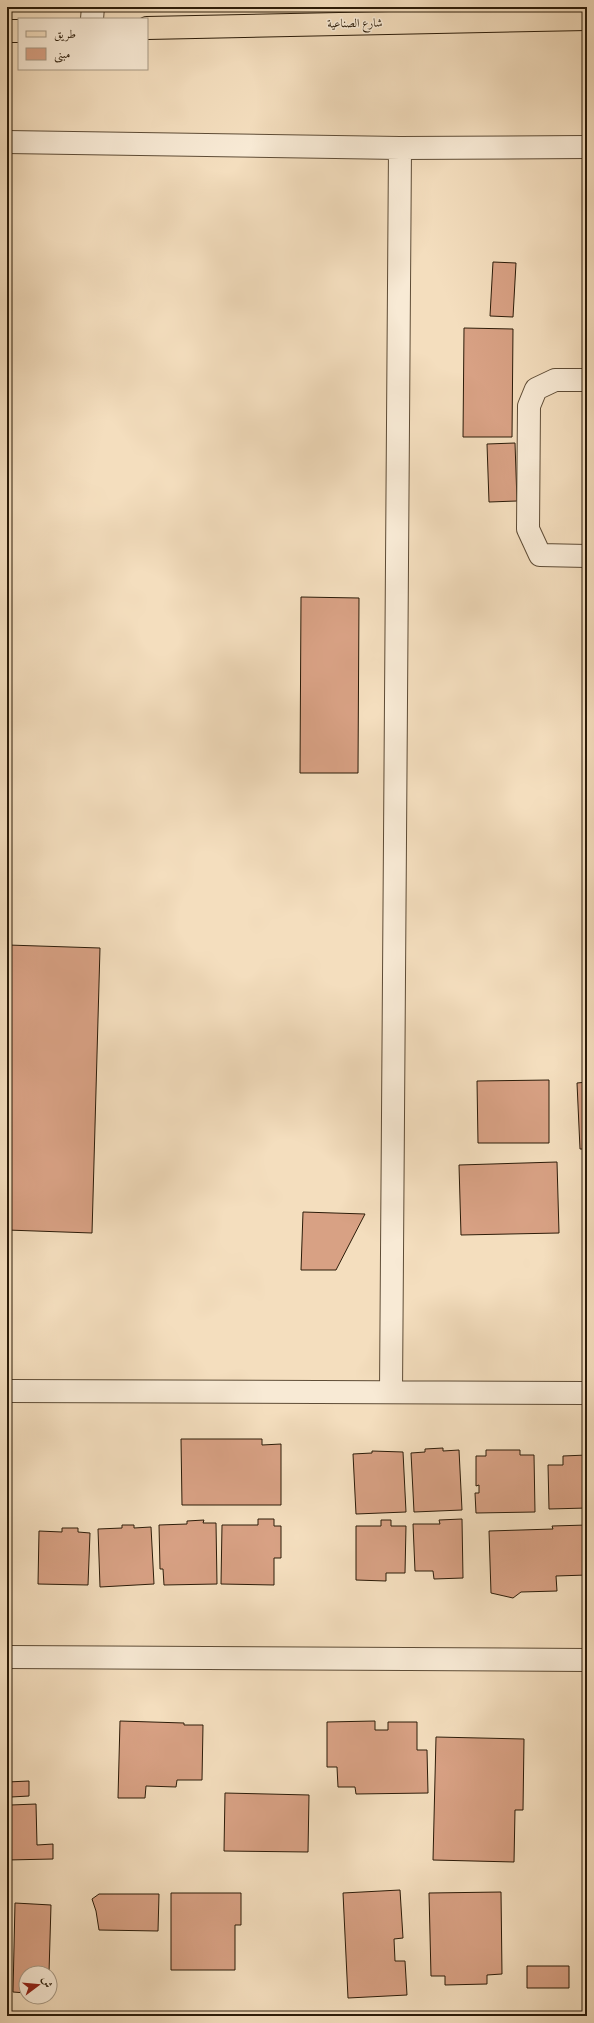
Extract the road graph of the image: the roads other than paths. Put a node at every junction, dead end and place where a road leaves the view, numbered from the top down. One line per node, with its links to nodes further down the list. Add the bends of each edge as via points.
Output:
1 (94, 7): 2 (street)
2 (92, 18)
3 (587, 19): 4 (main road, شارع الصناعية)
4 (148, 28)
5 (7, 31): 6 (main road)
6 (18, 31)
7 (7, 142): 9 (street)
8 (587, 147): 9 (street)
9 (400, 148): 13 (street)
10 (587, 380): 11 (street, via 555,380 536,389 529,406 528,522 528,529 540,555)
11 (587, 556)
12 (7, 1391): 13 (street)
13 (391, 1392): 14 (street)
14 (587, 1393)
15 (7, 1657): 16 (street)
16 (587, 1660)

